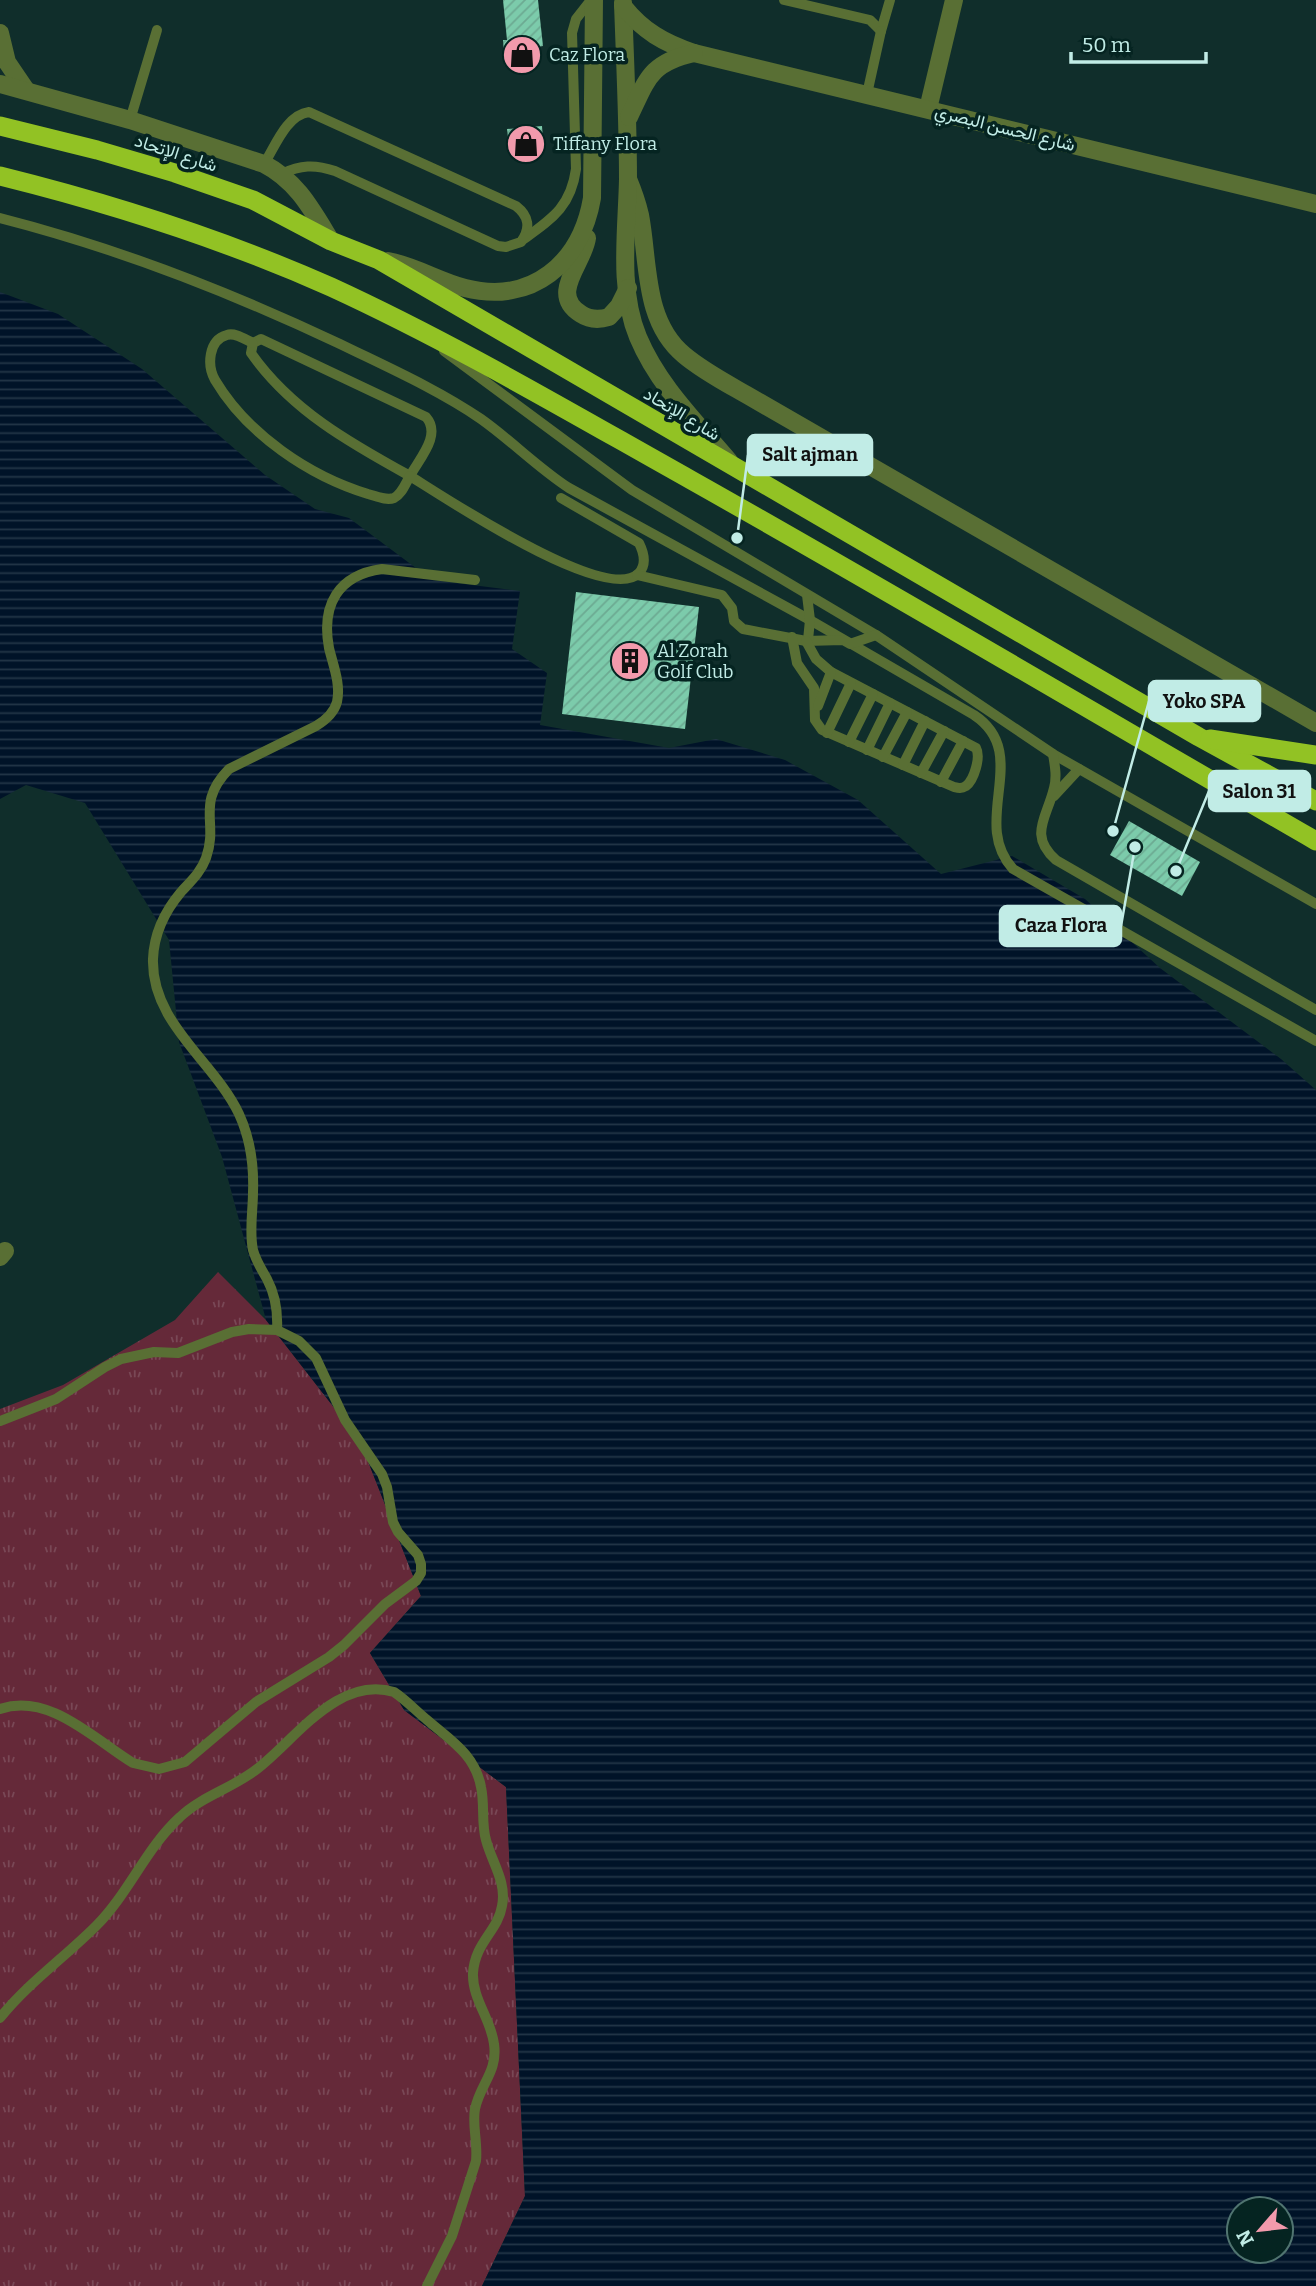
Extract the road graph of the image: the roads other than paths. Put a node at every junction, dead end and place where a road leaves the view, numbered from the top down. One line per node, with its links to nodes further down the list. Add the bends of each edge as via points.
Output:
1 (593, 0): 23 (street, via 594,173); 25 (lane, via 576,19 572,33 574,184 561,210)
2 (784, 0): 7 (lane, via 870,20)
3 (890, 0): 7 (lane)
4 (954, 0): 13 (street)
5 (623, 3): 9 (street, شارع الحسن البصري, via 651,34); 14 (street)
6 (157, 30): 15 (lane)
7 (881, 31): 12 (lane)
8 (0, 33): 11 (street, via 7,62)
9 (694, 53): 12 (street, شارع الحسن البصري); 14 (street, via 658,67 645,81)
10 (0, 84): 11 (street)
11 (26, 90): 15 (street)
12 (867, 94): 13 (street, شارع الحسن البصري)
13 (928, 109): 21 (street, شارع الحسن البصري)
14 (628, 119): 20 (street)
15 (130, 120): 17 (street)
16 (0, 126): 24 (highway, شارع الإتحاد, via 97,150 253,200)
17 (264, 164): 18 (street); 25 (lane, via 295,117 316,114 516,206 527,218)
18 (281, 174): 24 (street, via 302,194); 25 (lane, via 301,165 327,168 498,246)
19 (0, 176): 28 (highway, via 93,200 221,244 330,287)
20 (628, 179): 27 (street); 48 (street, via 640,217 652,301 663,330 682,354 747,396)
21 (1316, 204)
22 (0, 218): 36 (lane, via 189,278 397,371 481,420 579,494)
23 (586, 228): 26 (street, via 553,272 506,292 466,288); 27 (street, via 586,247 569,279 572,306 589,318 609,317)
24 (331, 242): 26 (highway, شارع الإتحاد)
25 (521, 242)
26 (379, 260): 30 (highway, شارع الإتحاد)
27 (628, 288): 30 (street, via 631,312 647,356 673,396)
28 (414, 328): 35 (lane, via 632,490); 64 (highway, via 776,528)
29 (253, 343): 31 (lane, via 251,353 305,410 357,447); 31 (lane, via 266,340 426,416 432,433); 31 (lane, via 226,335 212,349 209,360 215,380 255,428 305,466 362,492 392,499)
30 (738, 471): 51 (highway, شارع الإتحاد)
31 (410, 476): 33 (lane, via 563,564 614,579)
32 (561, 498): 33 (lane, via 639,544 644,560)
33 (637, 575): 38 (lane, via 722,595 737,626)
34 (475, 580): 68 (lane, via 382,569 353,577 341,587 328,614 338,687 334,710 316,726 229,769 218,780 211,795 206,857 158,930 153,967 162,1003 222,1083 247,1137 253,1176 251,1237 273,1291)
35 (807, 595): 36 (lane); 37 (lane)
36 (810, 620): 39 (lane); 40 (lane)
37 (876, 635): 40 (lane); 55 (lane)
38 (792, 637): 39 (lane); 46 (lane, via 797,663 814,688)
39 (807, 641): 40 (lane, via 843,640); 41 (lane, via 816,659)
40 (850, 644): 67 (lane, via 991,729 1002,760 996,835 1001,854 1013,869)
41 (831, 672): 42 (lane); 46 (lane)
42 (851, 683): 43 (lane); 50 (lane)
43 (873, 694): 44 (lane); 53 (lane)
44 (890, 703): 45 (lane); 54 (lane)
45 (907, 712): 47 (lane); 57 (lane)
46 (814, 715): 50 (lane, via 817,726)
47 (926, 722): 49 (lane); 58 (lane)
48 (1316, 723)
49 (944, 731): 52 (lane); 60 (lane)
50 (827, 733): 53 (lane)
51 (1199, 737): 56 (highway); 62 (highway, شارع الإتحاد)
52 (963, 741): 61 (lane); 61 (lane, via 979,755 968,783 958,788)
53 (849, 742): 54 (lane)
54 (867, 750): 57 (lane)
55 (1053, 754): 59 (lane); 63 (lane, via 1055,787)
56 (1316, 755)
57 (883, 757): 58 (lane)
58 (903, 765): 60 (lane)
59 (1079, 769): 63 (lane); 65 (lane)
60 (921, 773): 61 (lane)
61 (941, 782)
62 (1316, 801)
63 (1049, 804): 66 (lane, via 1040,838 1056,860)
64 (1316, 841)
65 (1316, 904)
66 (1316, 1010)
67 (1316, 1041)
68 (277, 1330): 69 (lane, via 232,1332 178,1353 154,1352 121,1360 56,1399); 70 (lane, via 299,1341 316,1358 345,1420 382,1474 393,1522 421,1564 416,1581 385,1604 345,1645 256,1702 195,1755 172,1767 146,1768 133,1763 53,1712 22,1706)
69 (0, 1421)
70 (0, 1709)
71 (0, 2018): 72 (lane, via 118,1903 180,1816 256,1770 327,1708 360,1691 394,1692 471,1760 481,1787 484,1835 504,1894 496,1923 477,1954 473,1975 495,2045 491,2074 474,2111 476,2161 452,2236)
72 (427, 2286)

